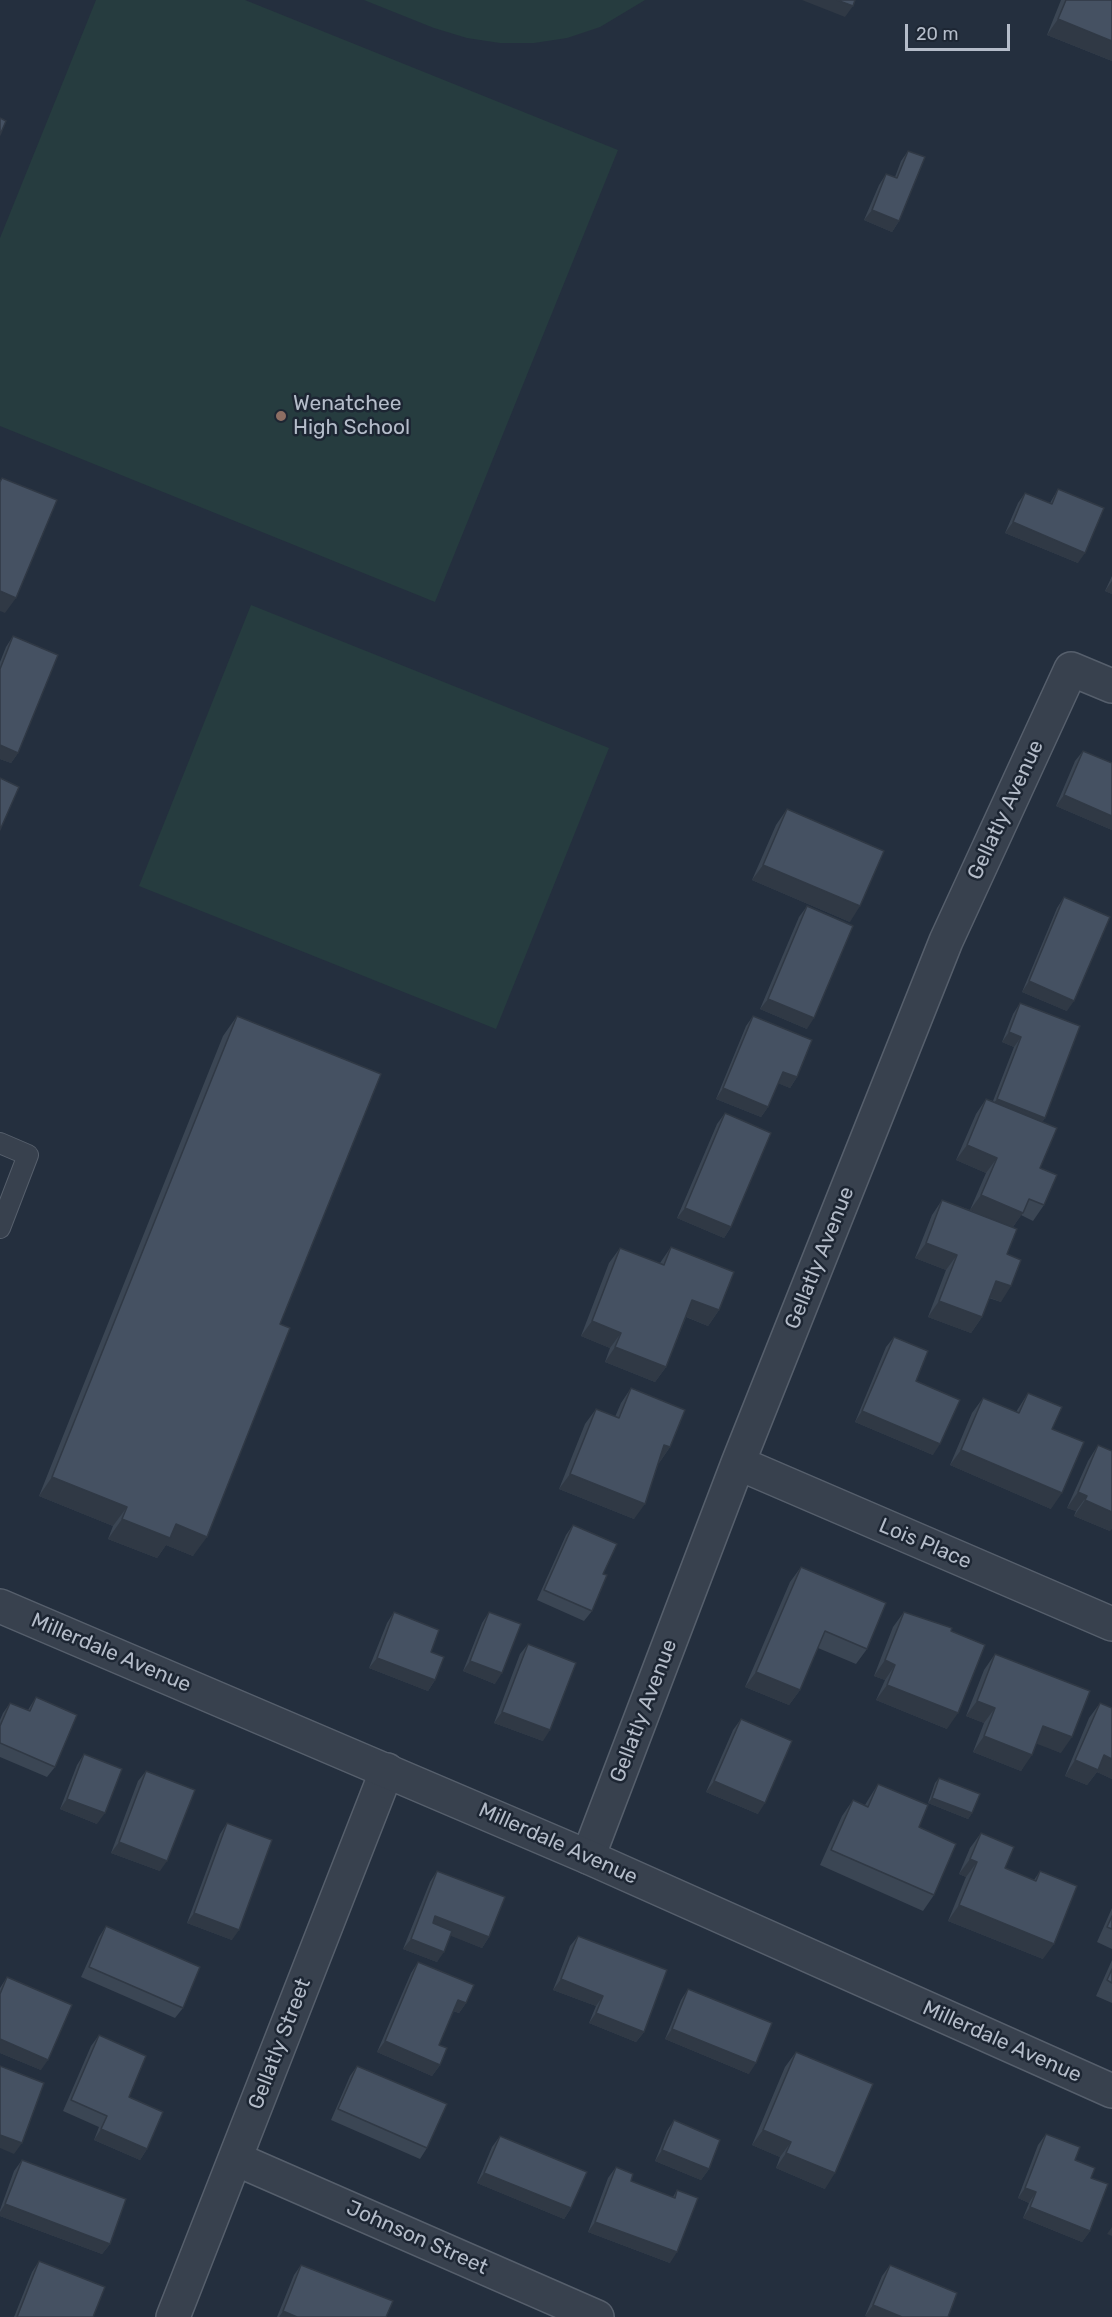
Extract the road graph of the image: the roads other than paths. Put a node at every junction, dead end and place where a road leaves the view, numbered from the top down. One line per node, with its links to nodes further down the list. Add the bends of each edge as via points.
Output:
1 (1112, 686): 4 (street, Gellatly Avenue, via 1071,669 946,941)
2 (0, 1143): 3 (lane, via 28,1155)
3 (0, 1228)
4 (738, 1463): 6 (street, Lois Place); 8 (street, Gellatly Avenue)
5 (0, 1606): 7 (street, Millerdale Avenue)
6 (1112, 1624)
7 (387, 1770): 8 (street, Millerdale Avenue); 10 (street, Gellatly Street)
8 (588, 1857): 9 (street, Millerdale Avenue)
9 (1112, 2091)
10 (236, 2158): 11 (street, Gellatly Street); 12 (street, Johnson Street)
11 (173, 2317)
12 (597, 2317)

